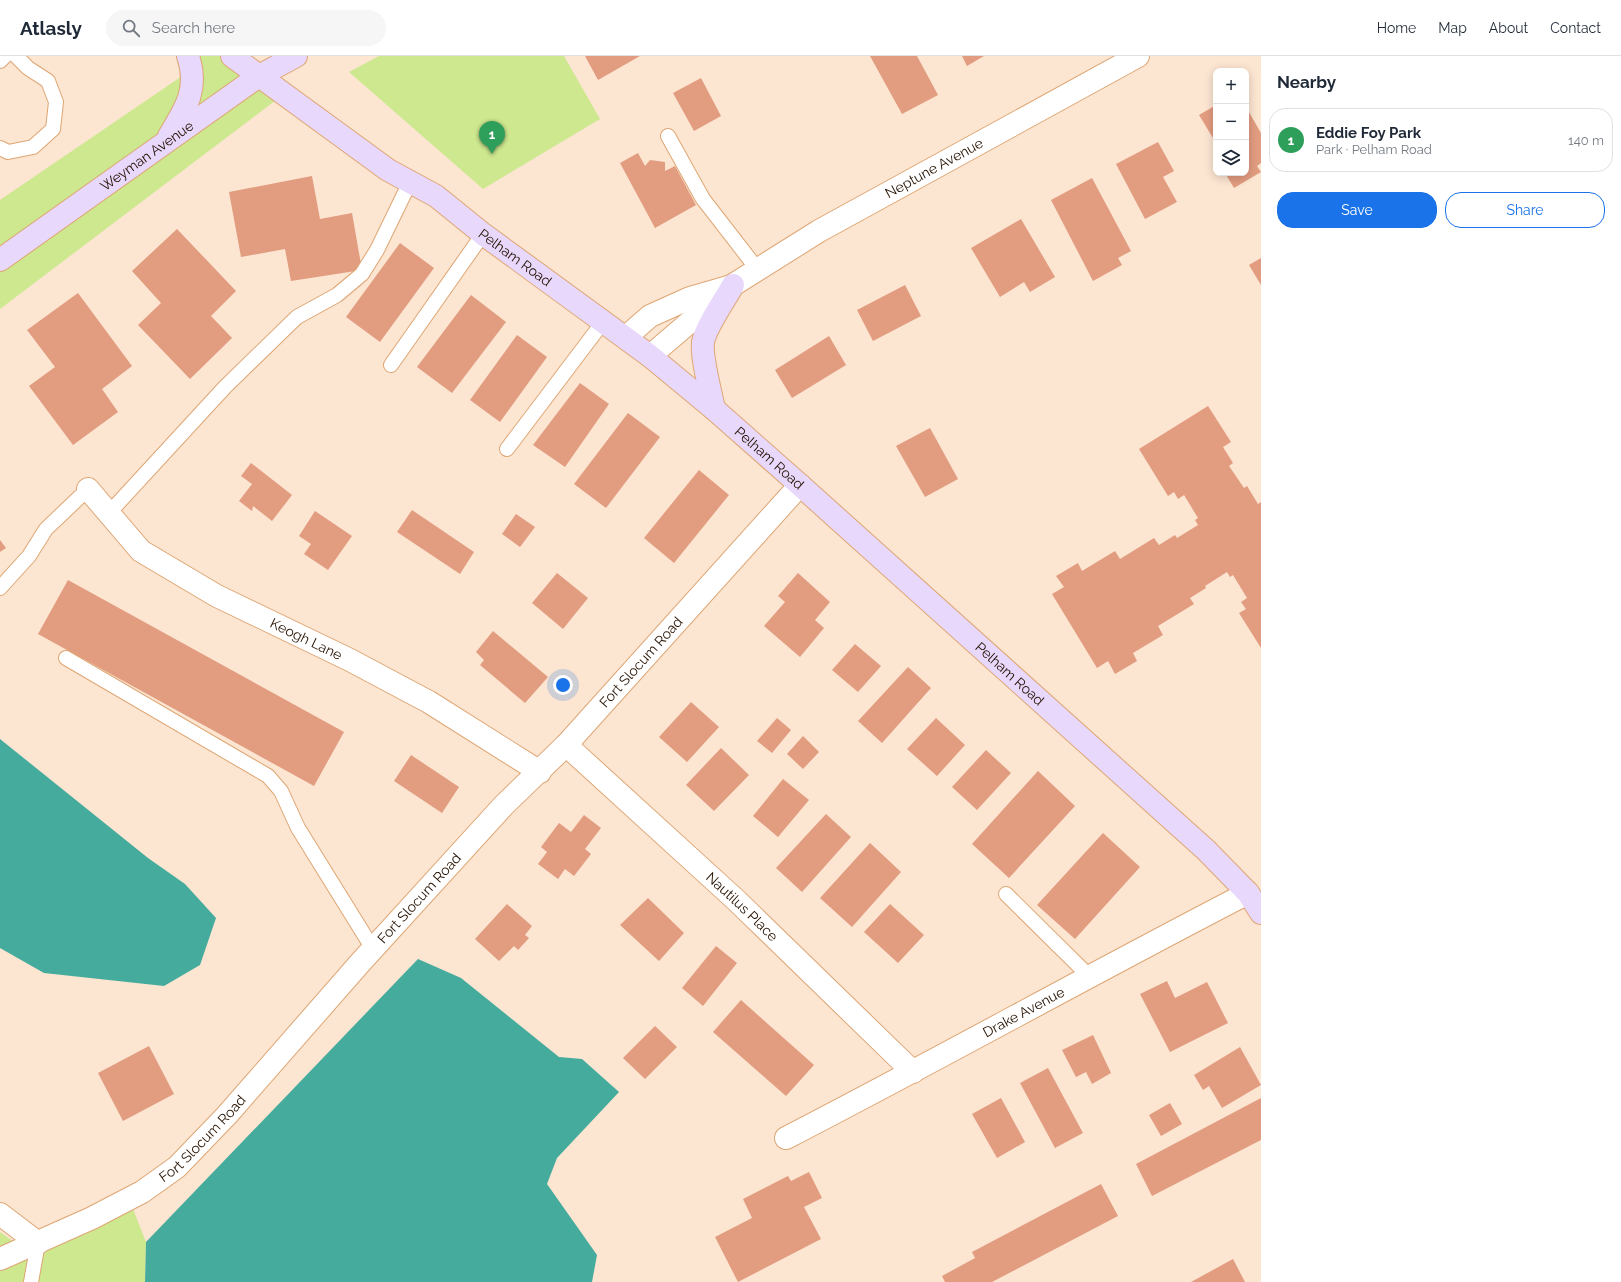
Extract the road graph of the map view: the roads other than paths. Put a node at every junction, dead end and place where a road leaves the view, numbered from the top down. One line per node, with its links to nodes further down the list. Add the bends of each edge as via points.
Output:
1 (5, 56): 7 (lane)
2 (16, 56): 11 (lane, via 28,68 48,81 56,102 53,128 33,147 8,152)
3 (188, 56): 10 (main road, via 193,77 191,94)
4 (232, 56): 8 (main road, Pelham Road)
5 (296, 56): 8 (main road, Weyman Avenue)
6 (1138, 56): 15 (street, Neptune Avenue, via 819,231)
7 (0, 61)
8 (259, 76): 10 (main road, Weyman Avenue); 12 (main road, Pelham Road, via 388,170)
9 (668, 136): 15 (lane, via 703,199)
10 (165, 143): 14 (main road, Weyman Avenue)
11 (0, 148)
12 (410, 182): 13 (main road, Pelham Road, via 436,196); 25 (lane, via 377,250 362,274 337,295 297,317 225,387)
13 (484, 234): 17 (main road, Pelham Road); 20 (lane)
14 (0, 260)
15 (758, 270): 16 (street, Neptune Avenue)
16 (733, 285): 18 (street, Neptune Avenue, via 690,298 650,316); 19 (street, Neptune Avenue); 21 (main road, via 713,318 703,342 706,373)
17 (603, 322): 18 (main road, Pelham Road); 22 (lane)
18 (626, 337): 19 (main road, Pelham Road)
19 (650, 356): 21 (main road, Pelham Road)
20 (391, 365)
21 (714, 409): 23 (main road, Pelham Road)
22 (507, 449)
23 (800, 485): 28 (street, Fort Slocum Road); 30 (main road, Pelham Road, via 1206,850)
24 (88, 489): 25 (street, Keogh Lane); 26 (lane, via 46,529 29,556)
25 (109, 513): 29 (street, Keogh Lane, via 141,551 217,596 350,660 429,702)
26 (0, 588)
27 (66, 658): 33 (lane, via 268,776 281,791 298,828)
28 (566, 745): 29 (street, Fort Slocum Road); 35 (street, Nautilus Place, via 736,900)
29 (540, 772): 33 (street, Fort Slocum Road, via 504,805)
30 (1255, 889): 32 (main road, Pelham Road); 34 (street, Drake Avenue)
31 (1006, 894): 34 (lane)
32 (1261, 913)
33 (373, 949): 38 (street, Fort Slocum Road, via 227,1115 177,1167 142,1192)
34 (1089, 976): 35 (street, Drake Avenue)
35 (913, 1072): 36 (street, Drake Avenue)
36 (786, 1138)
37 (0, 1214): 38 (street)
38 (38, 1243): 39 (street, Fort Slocum Road); 40 (lane)
39 (0, 1259)
40 (31, 1282)

